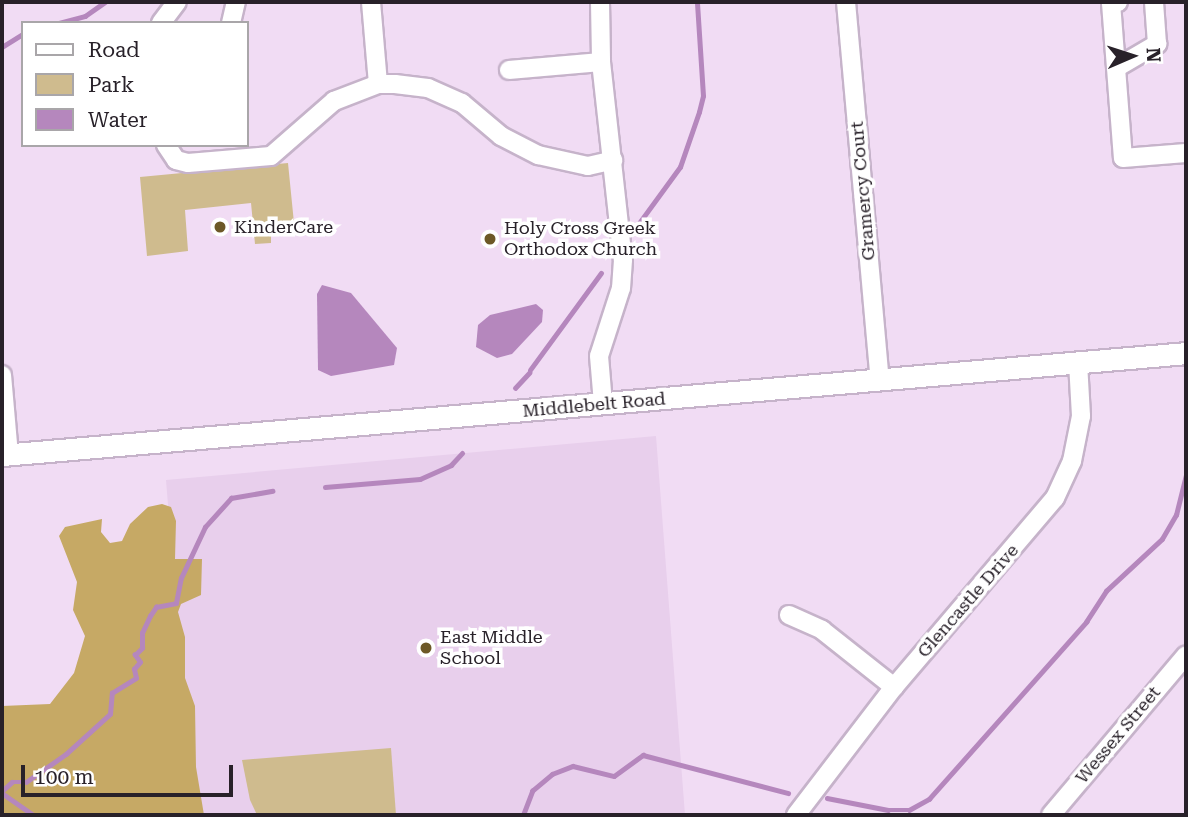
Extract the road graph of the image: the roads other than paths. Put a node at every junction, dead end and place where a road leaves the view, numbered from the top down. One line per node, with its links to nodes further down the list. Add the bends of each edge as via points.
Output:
1 (177, 2): 8 (street)
2 (236, 2): 9 (street)
3 (371, 2): 13 (street)
4 (600, 2): 10 (street)
5 (846, 2): 20 (street, Gramercy Court)
6 (1118, 2): 11 (street, via 1111,2)
7 (1154, 2): 11 (street, via 1157,44)
8 (162, 21)
9 (231, 21)
10 (601, 62): 12 (street); 16 (street)
11 (1116, 68): 15 (street, via 1123,158)
12 (509, 70)
13 (378, 84): 14 (street, via 317,112 271,156 188,163 176,160); 16 (street, via 439,93 462,103 501,136 546,157 588,166)
14 (167, 147)
15 (1186, 153)
16 (613, 160): 21 (street, via 623,260 621,288 599,356)
17 (1186, 353): 18 (street, Middlebelt Road)
18 (1078, 363): 20 (street, Middlebelt Road); 25 (street, Glencastle Drive, via 1082,416 1072,461 1055,498)
19 (2, 375): 22 (street)
20 (880, 380): 21 (street, Middlebelt Road)
21 (603, 404): 22 (street, Middlebelt Road)
22 (5, 455)
23 (789, 615): 25 (street, via 822,629)
24 (1186, 655): 27 (street, Wessex Street)
25 (894, 687): 26 (street, Glencastle Drive)
26 (796, 815)
27 (1051, 815)

